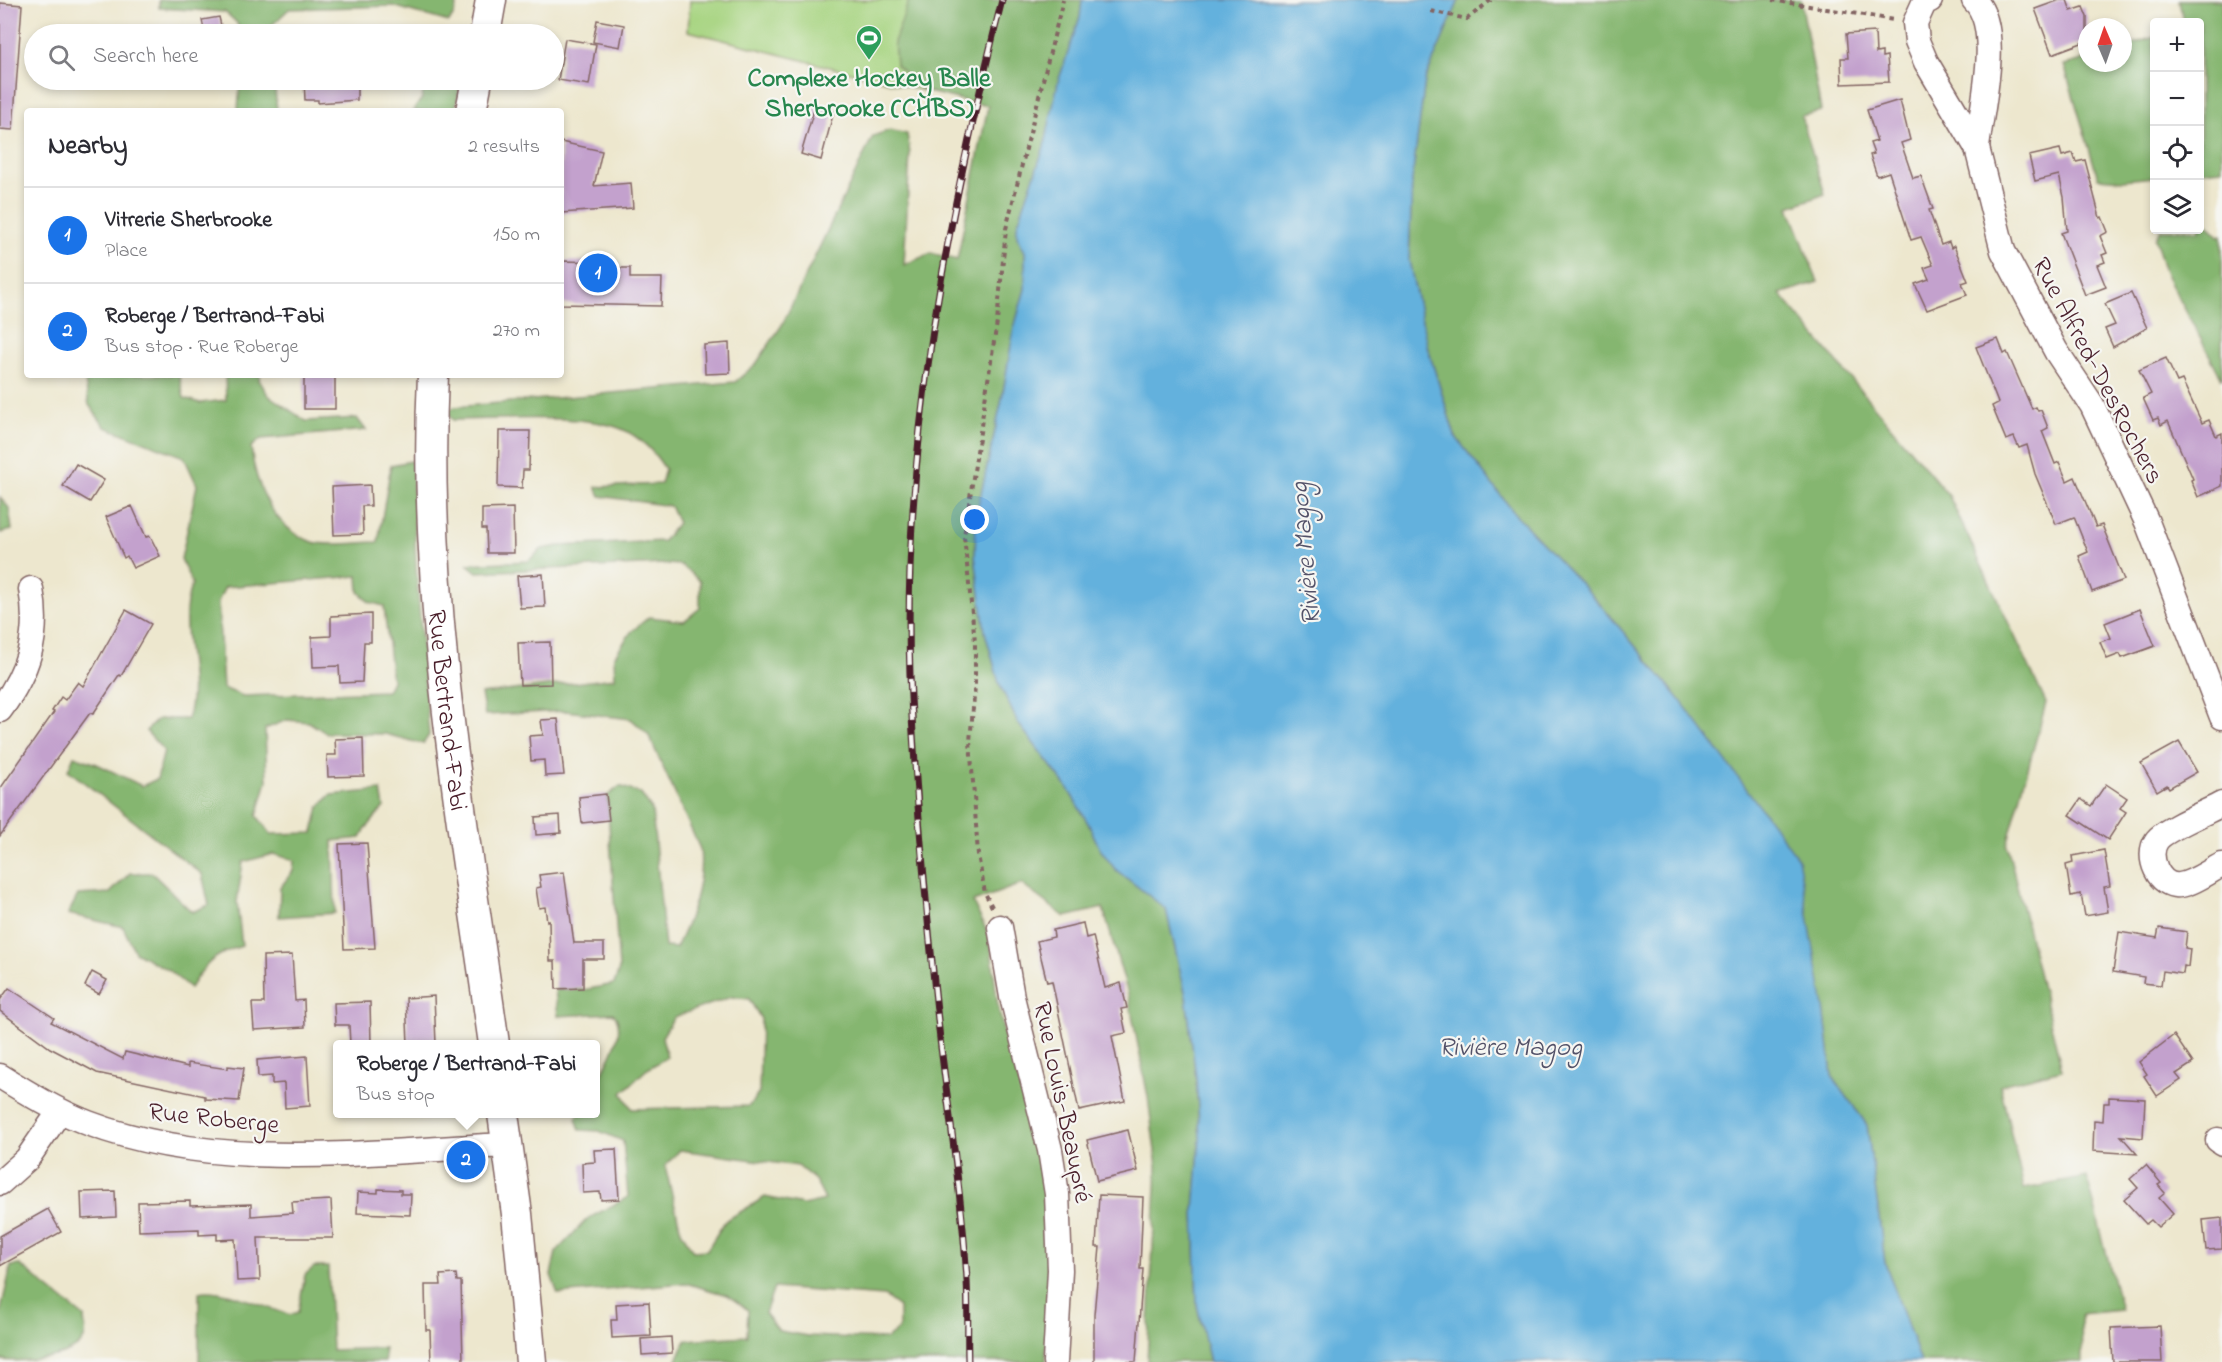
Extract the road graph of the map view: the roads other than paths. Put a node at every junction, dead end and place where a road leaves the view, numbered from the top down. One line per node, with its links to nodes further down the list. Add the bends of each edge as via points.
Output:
1 (491, 0): 4 (street)
2 (1930, 0): 7 (street, Rue Alfred-DesRochers, via 1924,3 1915,23 1917,41)
3 (1974, 0): 7 (street, Rue Alfred-DesRochers, via 1983,9 1989,30)
4 (487, 24)
5 (475, 90): 6 (street)
6 (472, 108)
7 (1977, 148): 11 (street, Rue Alfred-DesRochers, via 2003,251 2050,340 2092,405 2122,467)
8 (433, 378): 15 (street, Rue Bertrand-Fabi, via 431,472 438,618)
9 (31, 589): 10 (street, via 36,630 32,650 26,669)
10 (0, 710)
11 (2222, 717)
12 (2222, 804): 13 (street, via 2166,833 2152,851 2154,864 2168,883 2179,885)
13 (2222, 865)
14 (1000, 927): 22 (street, Rue Louis-Beaupré, via 1057,1194 1060,1270)
15 (493, 1040)
16 (0, 1076): 17 (street, Rue Roberge)
17 (60, 1112): 19 (street, Rue Roberge, via 133,1137 232,1153 279,1155); 20 (street, via 27,1159)
18 (504, 1118): 19 (street)
19 (508, 1145): 21 (street)
20 (0, 1183)
21 (531, 1362)
22 (1055, 1362)

